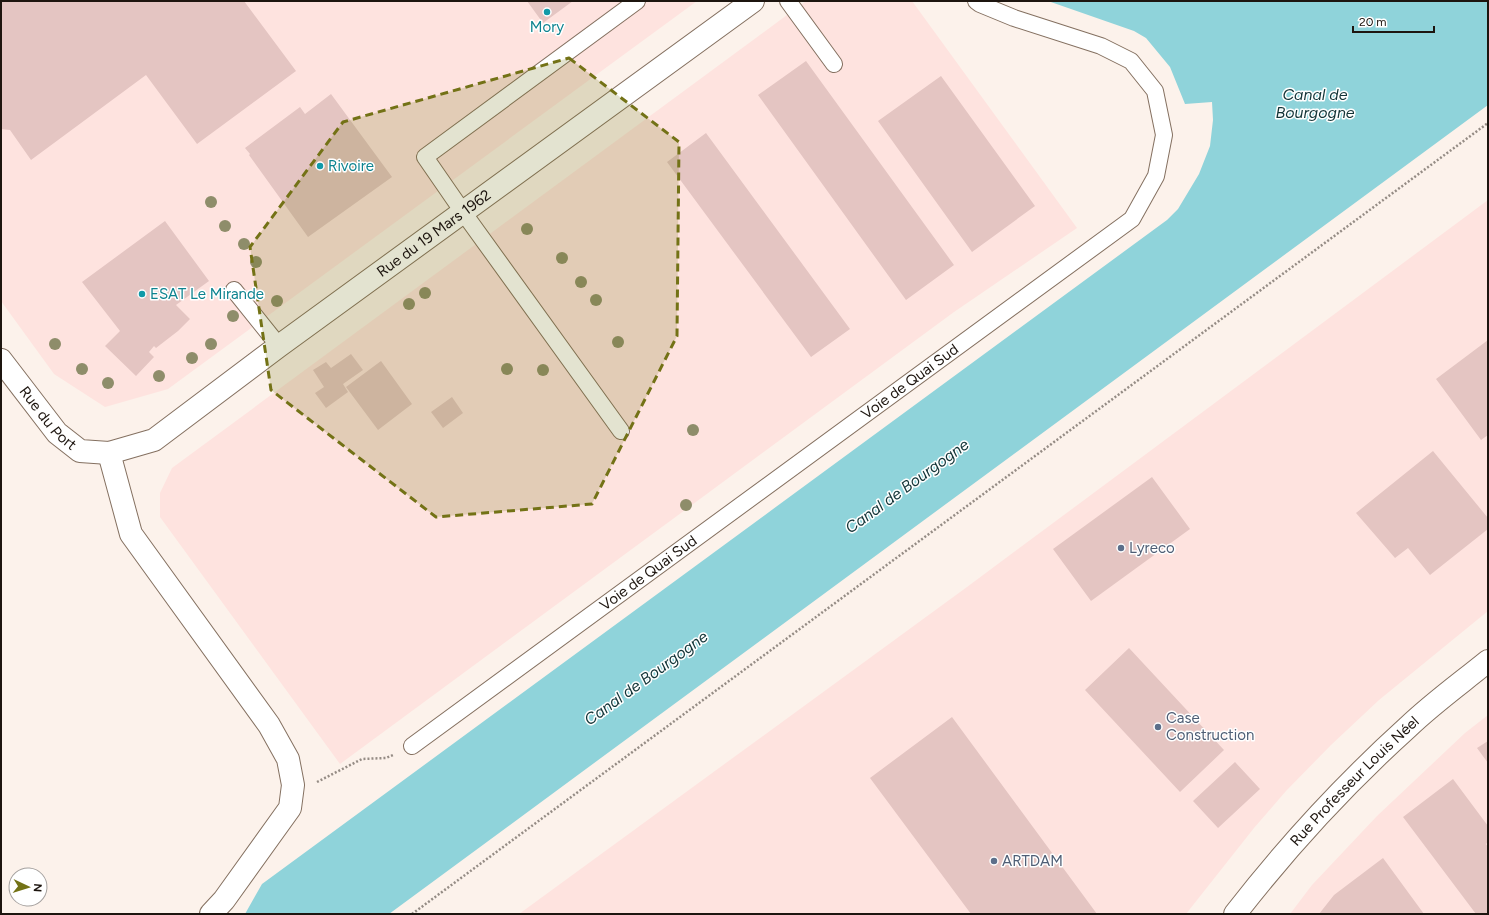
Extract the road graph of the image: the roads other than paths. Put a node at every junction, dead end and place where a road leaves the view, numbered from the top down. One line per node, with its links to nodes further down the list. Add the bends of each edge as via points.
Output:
1 (637, 1): 6 (lane, via 425,157)
2 (753, 1): 6 (street, Rue du 19 Mars 1962)
3 (788, 1): 5 (lane)
4 (976, 1): 13 (lane, Voie de Quai Sud, via 1014,18 1102,46 1131,61 1155,91 1164,135 1156,176 1132,219)
5 (834, 64)
6 (463, 212): 8 (street, Rue du 19 Mars 1962); 10 (lane)
7 (234, 290): 8 (lane)
8 (278, 346): 11 (street, Rue du 19 Mars 1962, via 154,440)
9 (1, 360): 11 (street, Rue du Port, via 57,433 80,451)
10 (622, 431)
11 (109, 453): 14 (street, via 131,534 269,725 288,758 293,785 290,808 224,900)
12 (1488, 661): 15 (street, Rue Professeur Louis Néel, via 1409,726 1335,796 1262,879)
13 (412, 746)
14 (211, 914)
15 (1235, 914)

